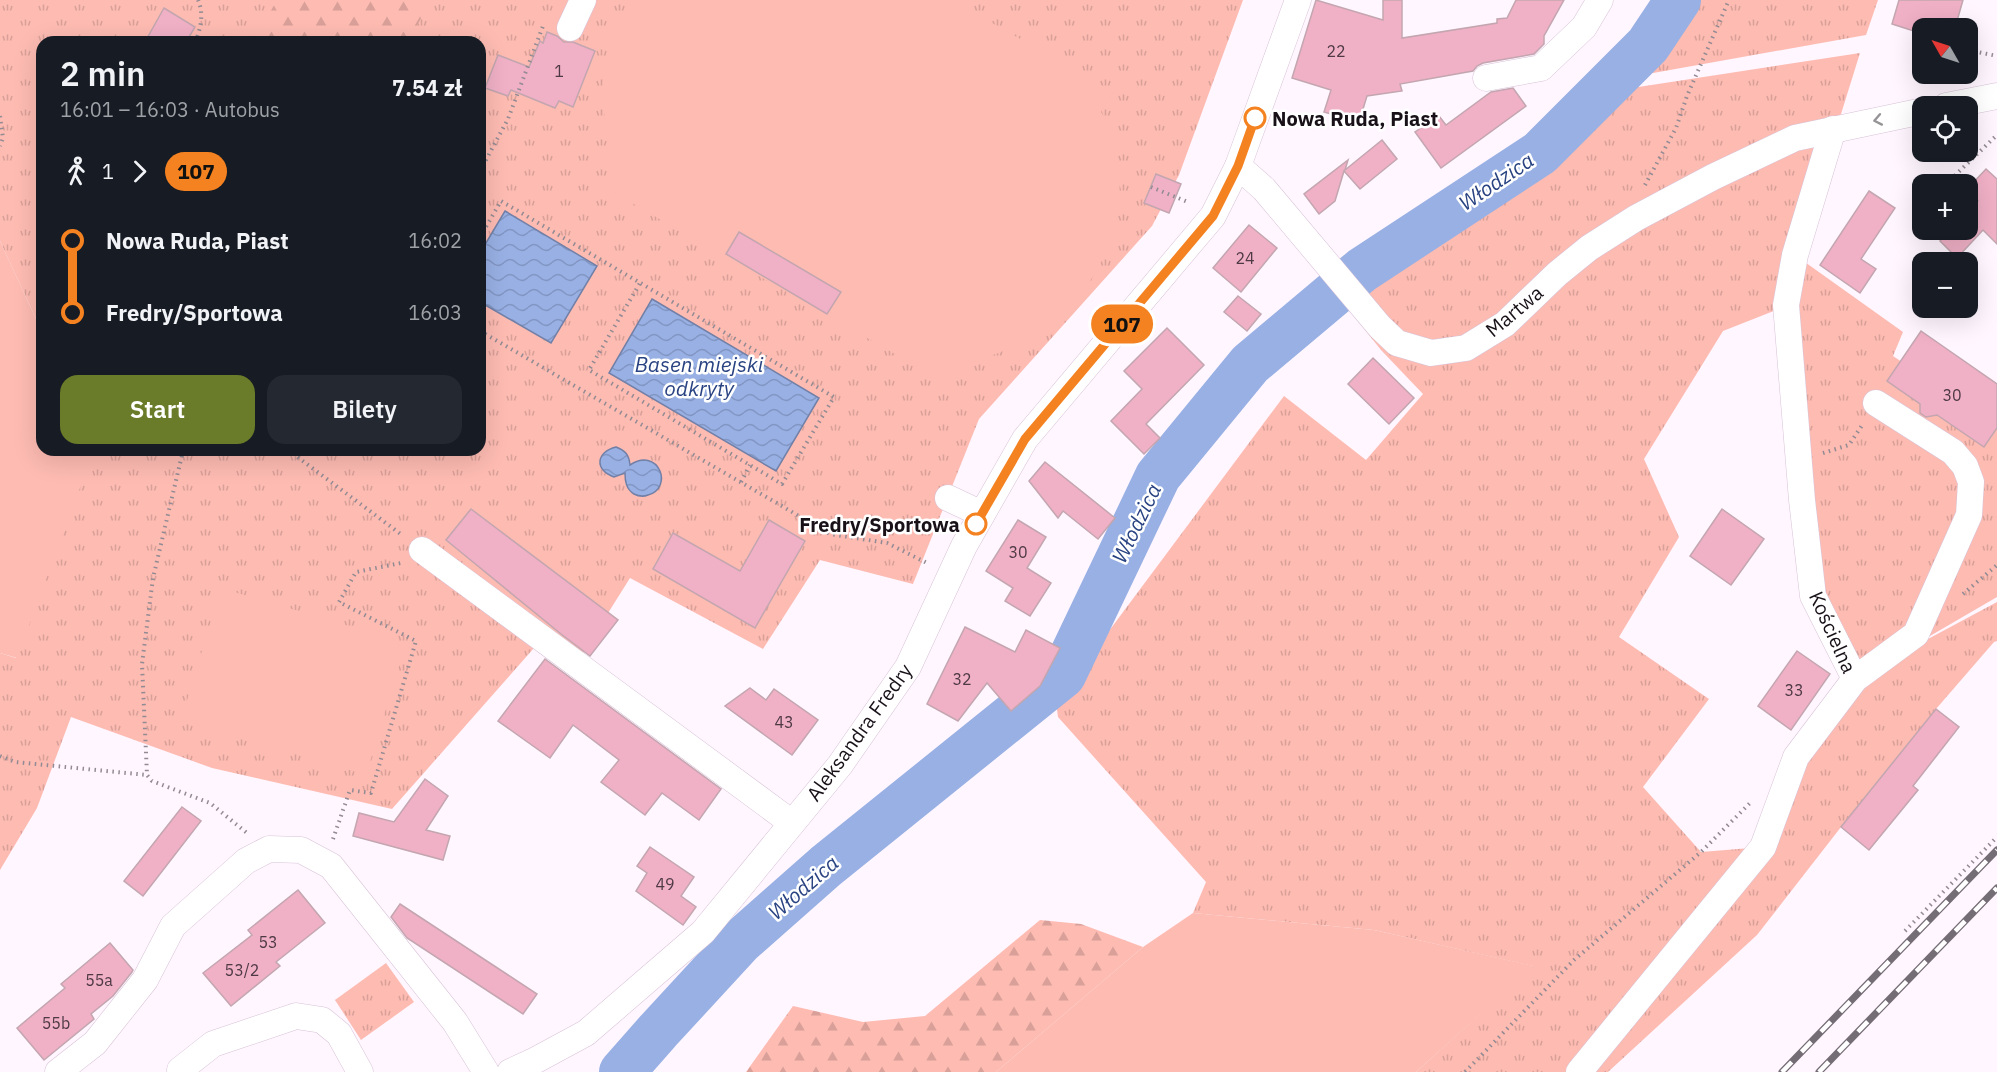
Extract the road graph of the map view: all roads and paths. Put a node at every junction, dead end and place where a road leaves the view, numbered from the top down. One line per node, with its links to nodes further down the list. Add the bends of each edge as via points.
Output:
1 (198, 0): 7 (path)
2 (583, 0): 6 (street)
3 (1298, 0): 19 (street, Aleksandra Fredry)
4 (1600, 0): 10 (street, via 1584,27 1541,68)
5 (1729, 0): 21 (path, via 1676,128)
6 (570, 28): 18 (path, via 544,24 508,119)
7 (198, 36)
8 (1978, 53): 9 (path)
9 (1997, 56)
10 (1486, 78)
11 (1997, 96): 12 (street)
12 (1978, 100)
13 (1912, 113): 15 (street, one-way to 15)
14 (0, 116): 17 (path)
15 (1833, 129): 19 (street, Martwa, via 1795,138 1636,218 1589,248 1505,324 1467,348 1431,353 1397,343 1374,321 1264,189); 38 (street, Kościelna, via 1795,255 1786,305 1813,596)
16 (1997, 135): 20 (path)
17 (0, 146)
18 (486, 160)
19 (1238, 166): 35 (street, Aleksandra Fredry, via 1213,216 1025,439)
20 (1956, 174)
21 (1644, 185)
22 (1151, 187): 23 (path)
23 (1188, 202)
24 (486, 227): 25 (path, via 501,201)
25 (640, 283): 32 (path, via 589,370); 32 (path, via 834,397 783,484)
26 (486, 334): 33 (path)
27 (1876, 403): 38 (street, via 1953,452 1965,466 1971,482 1969,515 1916,634)
28 (1849, 445): 29 (path)
29 (1818, 454)
30 (182, 456): 40 (path, via 153,578 142,664)
31 (296, 456): 36 (path)
32 (750, 465): 33 (path)
33 (741, 482): 37 (path, via 830,534 887,543)
34 (948, 498): 35 (street)
35 (982, 514): 42 (street, Aleksandra Fredry, via 908,667 840,765)
36 (427, 554): 42 (street); 45 (path, via 356,572 339,602 416,641 371,793 350,790)
37 (939, 569)
38 (1856, 679): 54 (street, Kościelna, via 1796,757 1763,847)
39 (0, 756): 40 (path, via 15,762)
40 (147, 775): 44 (path, via 152,781 210,803)
41 (1756, 796): 53 (path, via 1701,852 1574,960)
42 (792, 823): 47 (street, Aleksandra Fredry, via 703,932 586,1033)
43 (1997, 837): 46 (path)
44 (268, 849): 45 (street, via 301,850); 49 (street, via 246,861 173,926 145,980 95,1043)
45 (326, 863): 51 (street, via 455,1022)
46 (1905, 931)
47 (537, 1066): 52 (street, Aleksandra Fredry)
48 (180, 1070): 50 (street, via 213,1044 296,1016 322,1020 339,1034)
49 (58, 1072)
50 (360, 1072)
51 (486, 1072)
52 (510, 1072)
53 (1465, 1072)
54 (1579, 1072)

